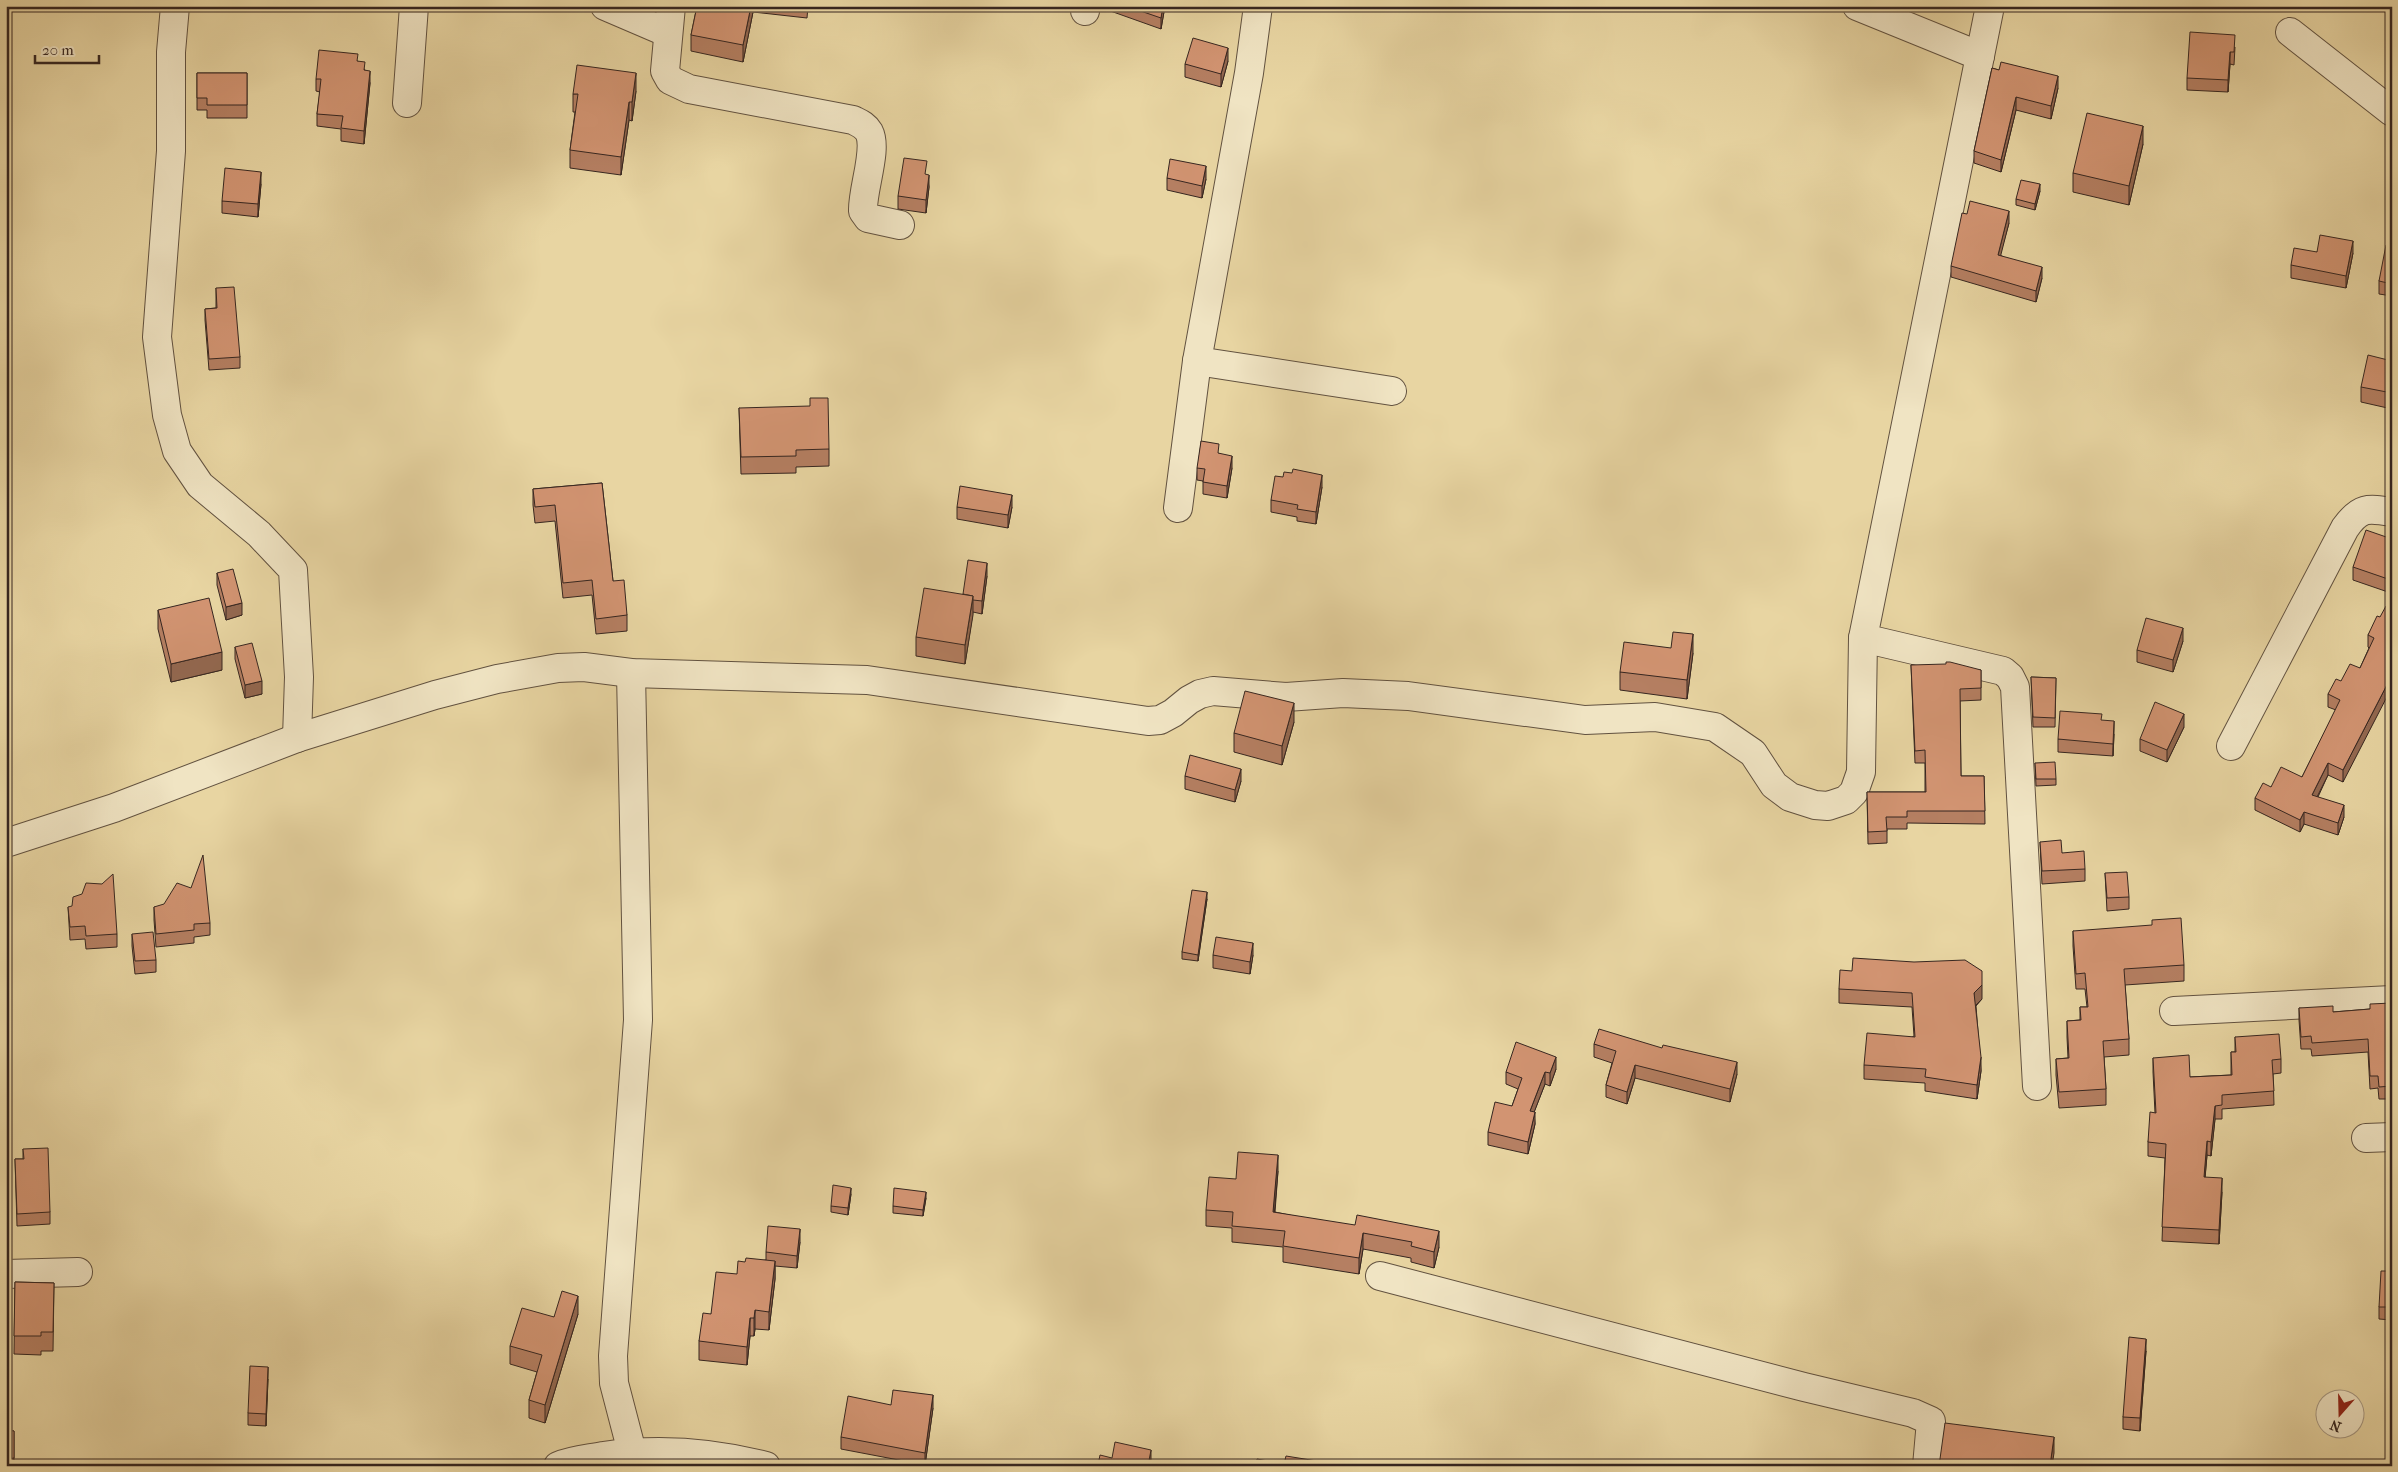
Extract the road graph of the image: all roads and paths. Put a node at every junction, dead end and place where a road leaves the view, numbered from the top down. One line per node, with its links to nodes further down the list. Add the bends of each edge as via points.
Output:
1 (175, 6): 20 (street, via 171,52 171,152 157,337 167,415 176,451 200,485 270,544 292,570 299,677)
2 (414, 6): 11 (street)
3 (606, 6): 9 (street)
4 (671, 6): 9 (street)
5 (1258, 6): 14 (street)
6 (1858, 6): 10 (street)
7 (1990, 6): 10 (street)
8 (2290, 32): 12 (street)
9 (668, 34): 13 (street, via 665,71 676,85 862,124 868,130 872,145 863,211 873,220)
10 (1980, 56): 18 (street)
11 (407, 103)
12 (2392, 112)
13 (900, 225)
14 (1197, 362): 15 (street); 16 (street)
15 (1392, 391)
16 (1178, 508)
17 (2392, 512): 21 (street, via 2371,509 2355,514 2345,528)
18 (1863, 638): 19 (street, via 1861,772 1854,792 1846,800 1828,806 1790,797 1774,784 1753,753 1715,727 1655,716 1584,720 1408,696 1344,693 1286,697 1213,691 1189,700 1160,720 1148,721 867,680); 25 (street, via 2003,671 2015,687)
19 (631, 673): 20 (street, via 584,666 497,679); 29 (street, via 638,1020 613,1356 614,1383)
20 (297, 738): 22 (street, via 114,808)
21 (2231, 746)
22 (6, 843)
23 (2392, 1000): 24 (street)
24 (2174, 1011)
25 (2037, 1086)
26 (78, 1272): 27 (street)
27 (6, 1274)
28 (1380, 1276): 32 (street, via 1913,1413 1931,1421)
29 (632, 1452): 30 (street, via 570,1461); 31 (street, via 699,1453)
30 (558, 1466)
31 (766, 1466)
32 (1927, 1466)

